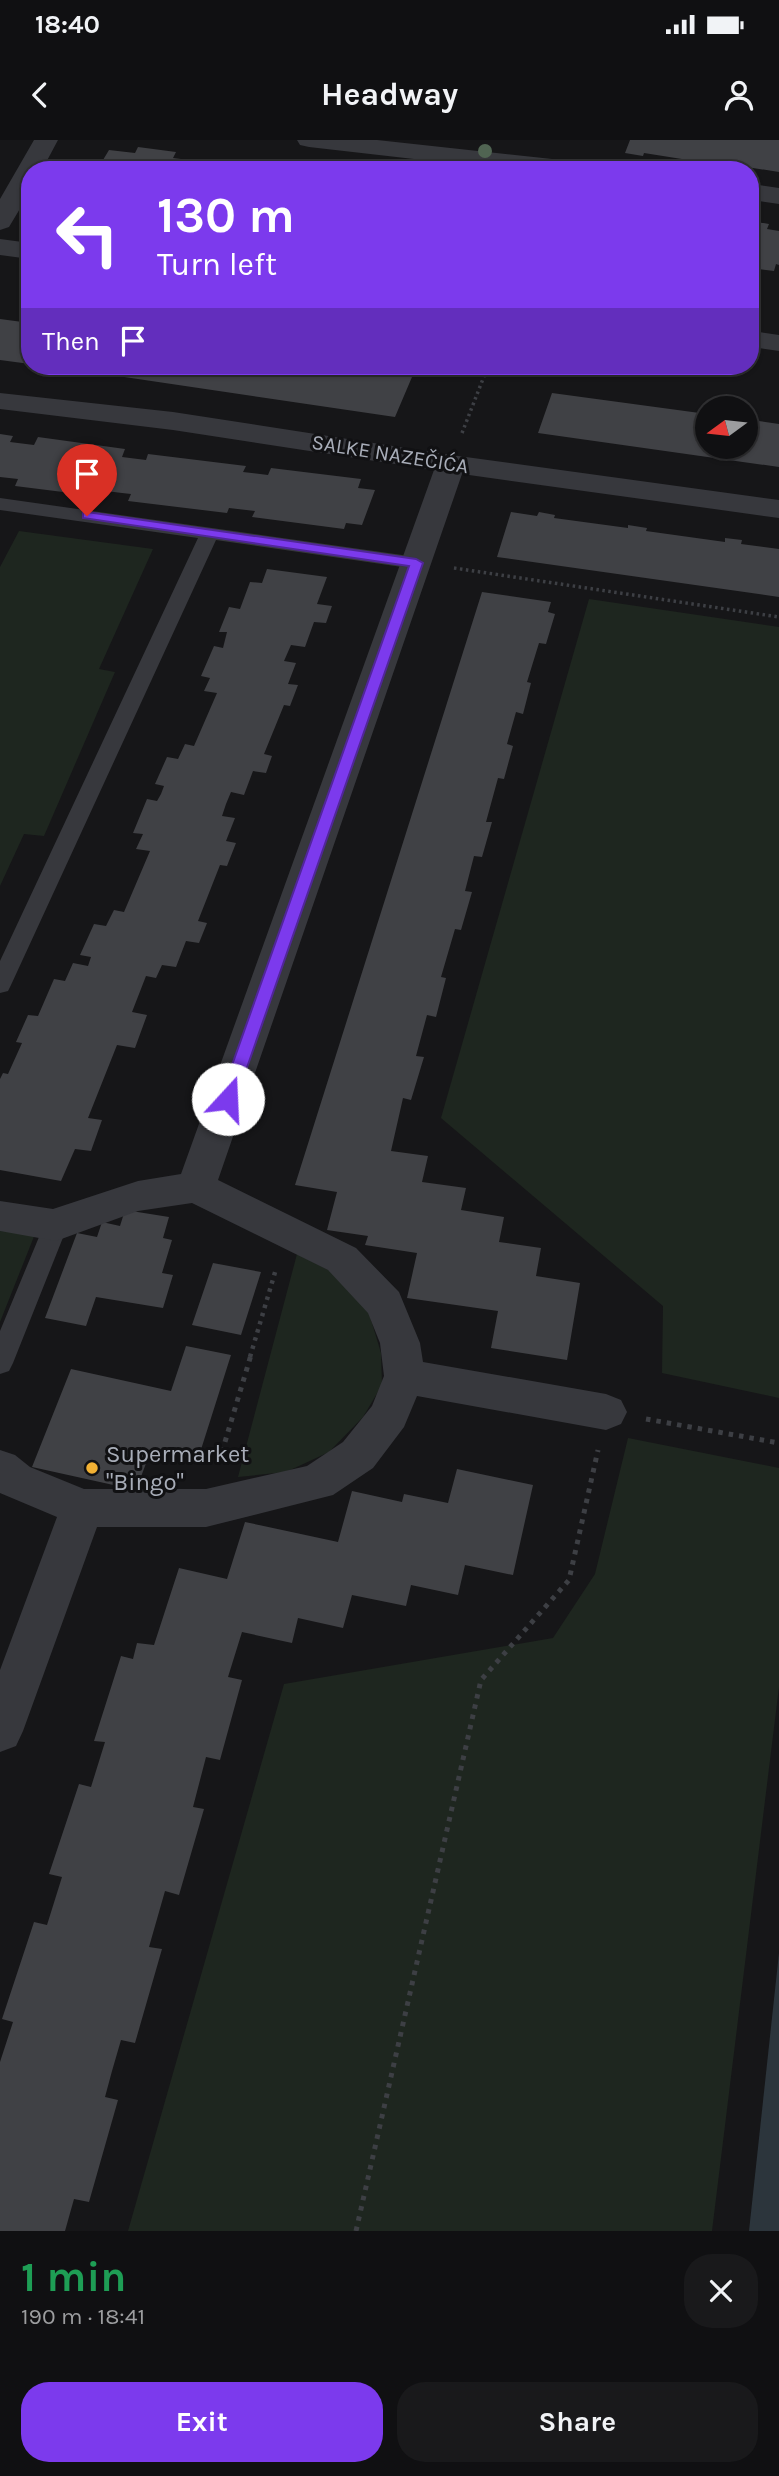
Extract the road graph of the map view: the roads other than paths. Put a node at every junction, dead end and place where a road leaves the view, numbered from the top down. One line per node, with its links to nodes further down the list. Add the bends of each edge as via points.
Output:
1 (46, 140): 3 (street)
2 (309, 140): 4 (street)
3 (34, 161)
4 (556, 161)
5 (21, 185): 8 (street)
6 (759, 193): 7 (street)
7 (779, 196)
8 (0, 222)
9 (0, 247): 10 (street)
10 (21, 250)
11 (759, 340): 12 (street)
12 (779, 342)
13 (0, 401): 14 (street, SALKE NAZEČIĆA, via 173,421)
14 (451, 464): 16 (street, SALKE NAZEČIĆA); 18 (street)
15 (0, 504): 17 (lane)
16 (779, 509)
17 (210, 532): 18 (lane); 19 (lane)
18 (416, 563): 20 (street)
19 (0, 985)
20 (196, 1187): 22 (street, via 138,1196); 24 (street, via 342,1259 385,1304 400,1343)
21 (0, 1216): 22 (street)
22 (57, 1225): 23 (lane)
23 (0, 1363)
24 (404, 1376): 25 (street); 27 (street, via 389,1415 358,1455 318,1482 206,1508)
25 (606, 1412)
26 (0, 1468): 27 (street, via 15,1480)
27 (82, 1508): 28 (street)
28 (0, 1731)

